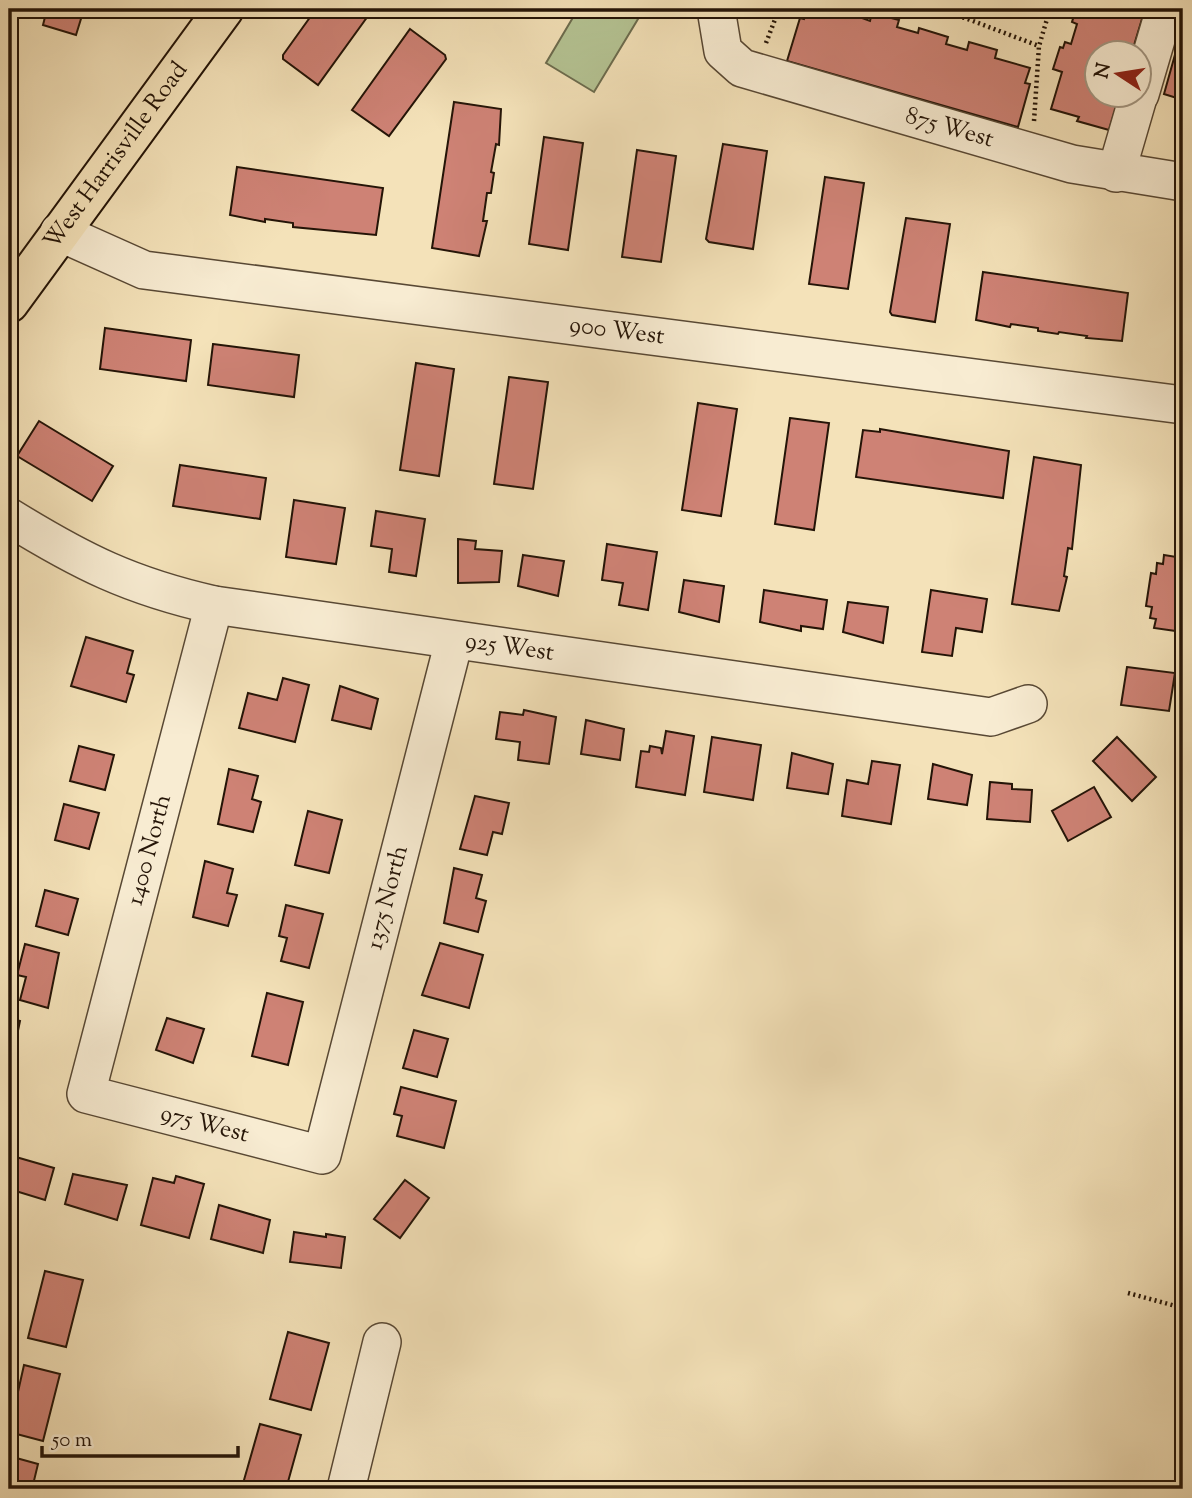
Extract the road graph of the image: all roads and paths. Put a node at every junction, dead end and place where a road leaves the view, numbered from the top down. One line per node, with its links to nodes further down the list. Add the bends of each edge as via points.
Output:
1 (224, 9): 16 (main road, West Harrisville Road)
2 (645, 9): 8 (path)
3 (716, 9): 14 (street, 875 West, via 723,51 741,68)
4 (779, 9): 10 (path)
5 (925, 9): 11 (path, via 965,18)
6 (1050, 9): 11 (path)
7 (1165, 9): 9 (street)
8 (637, 11)
9 (1154, 45)
10 (765, 46)
11 (1039, 46): 13 (path)
12 (1135, 108): 14 (street)
13 (1032, 127)
14 (1116, 173): 15 (street, 875 West)
15 (1183, 182)
16 (59, 232): 17 (main road, West Harrisville Road); 18 (street, 900 West, via 144,271)
17 (9, 303)
18 (1183, 405)
19 (9, 517): 20 (street, 925 West, via 114,576)
20 (214, 606): 21 (street, 925 West); 23 (street, 1400 North)
21 (454, 641): 22 (street, 925 West, via 990,716); 24 (street, 1375 North)
22 (1028, 704)
23 (86, 1094): 24 (street, 975 West)
24 (322, 1155)
25 (1128, 1293): 26 (path)
26 (1183, 1308)
27 (382, 1342): 28 (street)
28 (346, 1489)

